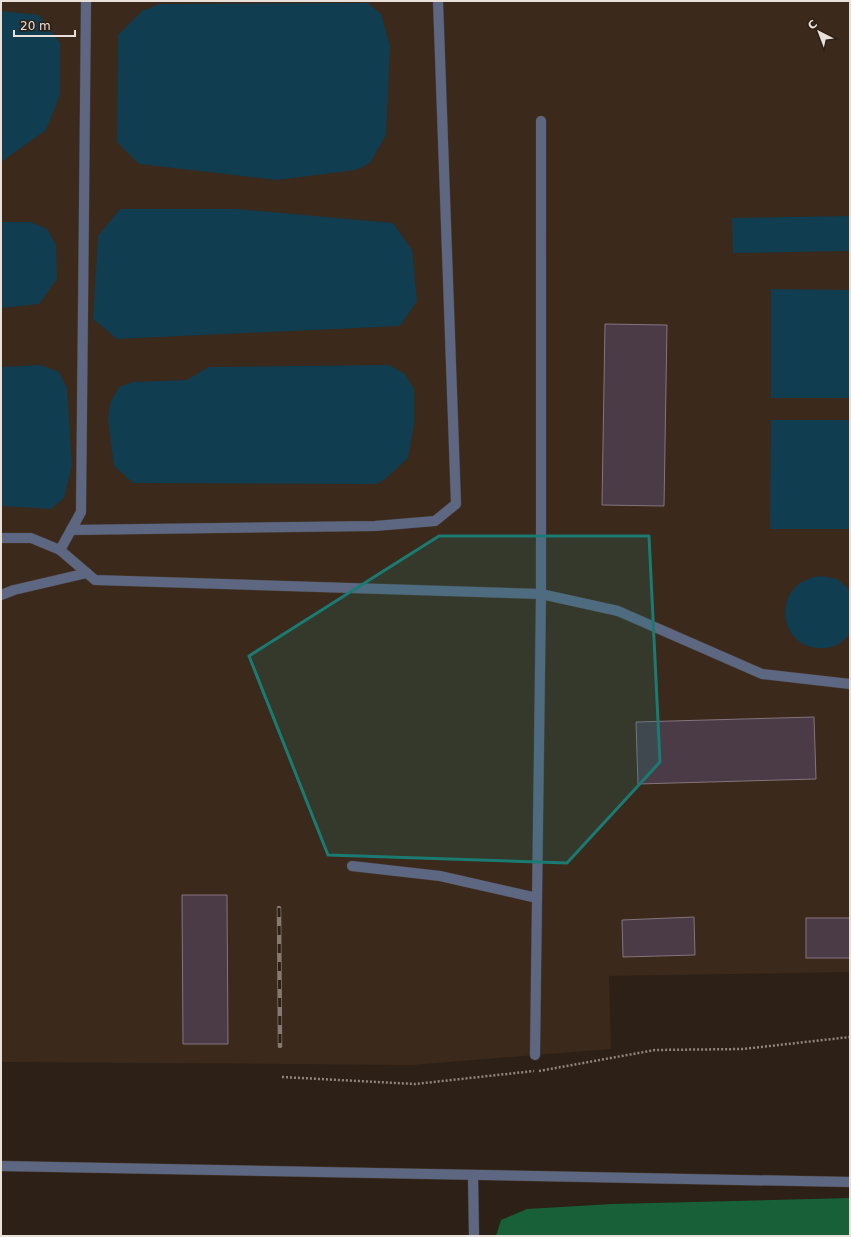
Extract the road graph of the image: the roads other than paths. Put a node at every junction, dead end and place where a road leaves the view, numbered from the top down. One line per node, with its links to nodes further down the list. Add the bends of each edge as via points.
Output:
1 (86, 1): 4 (street, via 81,512)
2 (438, 1): 4 (street, via 456,504 435,521 375,526)
3 (541, 121): 8 (street)
4 (71, 530): 6 (street)
5 (1, 538): 6 (street, via 31,538)
6 (60, 550): 7 (street)
7 (87, 573): 8 (street, via 95,580); 9 (street)
8 (541, 594): 10 (street, via 618,611 762,674); 12 (street)
9 (1, 595)
10 (850, 684)
11 (352, 866): 12 (street, via 440,876)
12 (537, 898): 13 (street)
13 (535, 1055)
14 (1, 1166): 15 (street)
15 (473, 1175): 16 (street); 17 (street)
16 (850, 1182)
17 (474, 1236)

